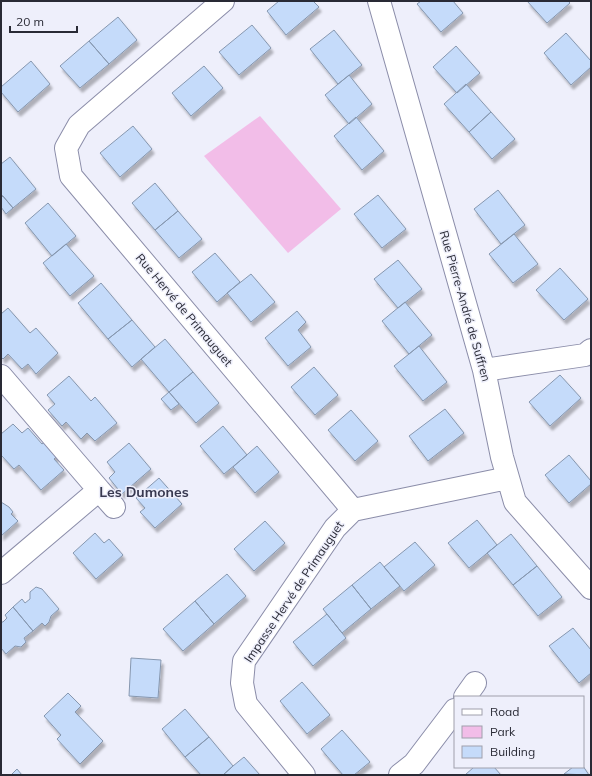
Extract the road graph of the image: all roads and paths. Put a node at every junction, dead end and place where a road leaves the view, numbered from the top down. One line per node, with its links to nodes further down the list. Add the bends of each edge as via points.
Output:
1 (223, 1): 9 (street, Rue Hervé de Primauguet, via 79,125 66,148 71,176)
2 (379, 1): 4 (street, Rue Pierre-André de Suffren)
3 (591, 350): 4 (street, via 585,355)
4 (484, 370): 6 (street, Rue Pierre-André de Suffren)
5 (1, 376): 7 (street)
6 (508, 478): 9 (street); 11 (street, Rue Pierre-André de Suffren, via 515,502)
7 (99, 490): 8 (street); 10 (street)
8 (114, 507)
9 (353, 510): 13 (street, Impasse Hervé de Primauguet, via 335,528 244,661 242,683 246,704)
10 (1, 573)
11 (591, 588)
12 (454, 711): 14 (street, via 414,764)
13 (304, 775)
14 (400, 775)

